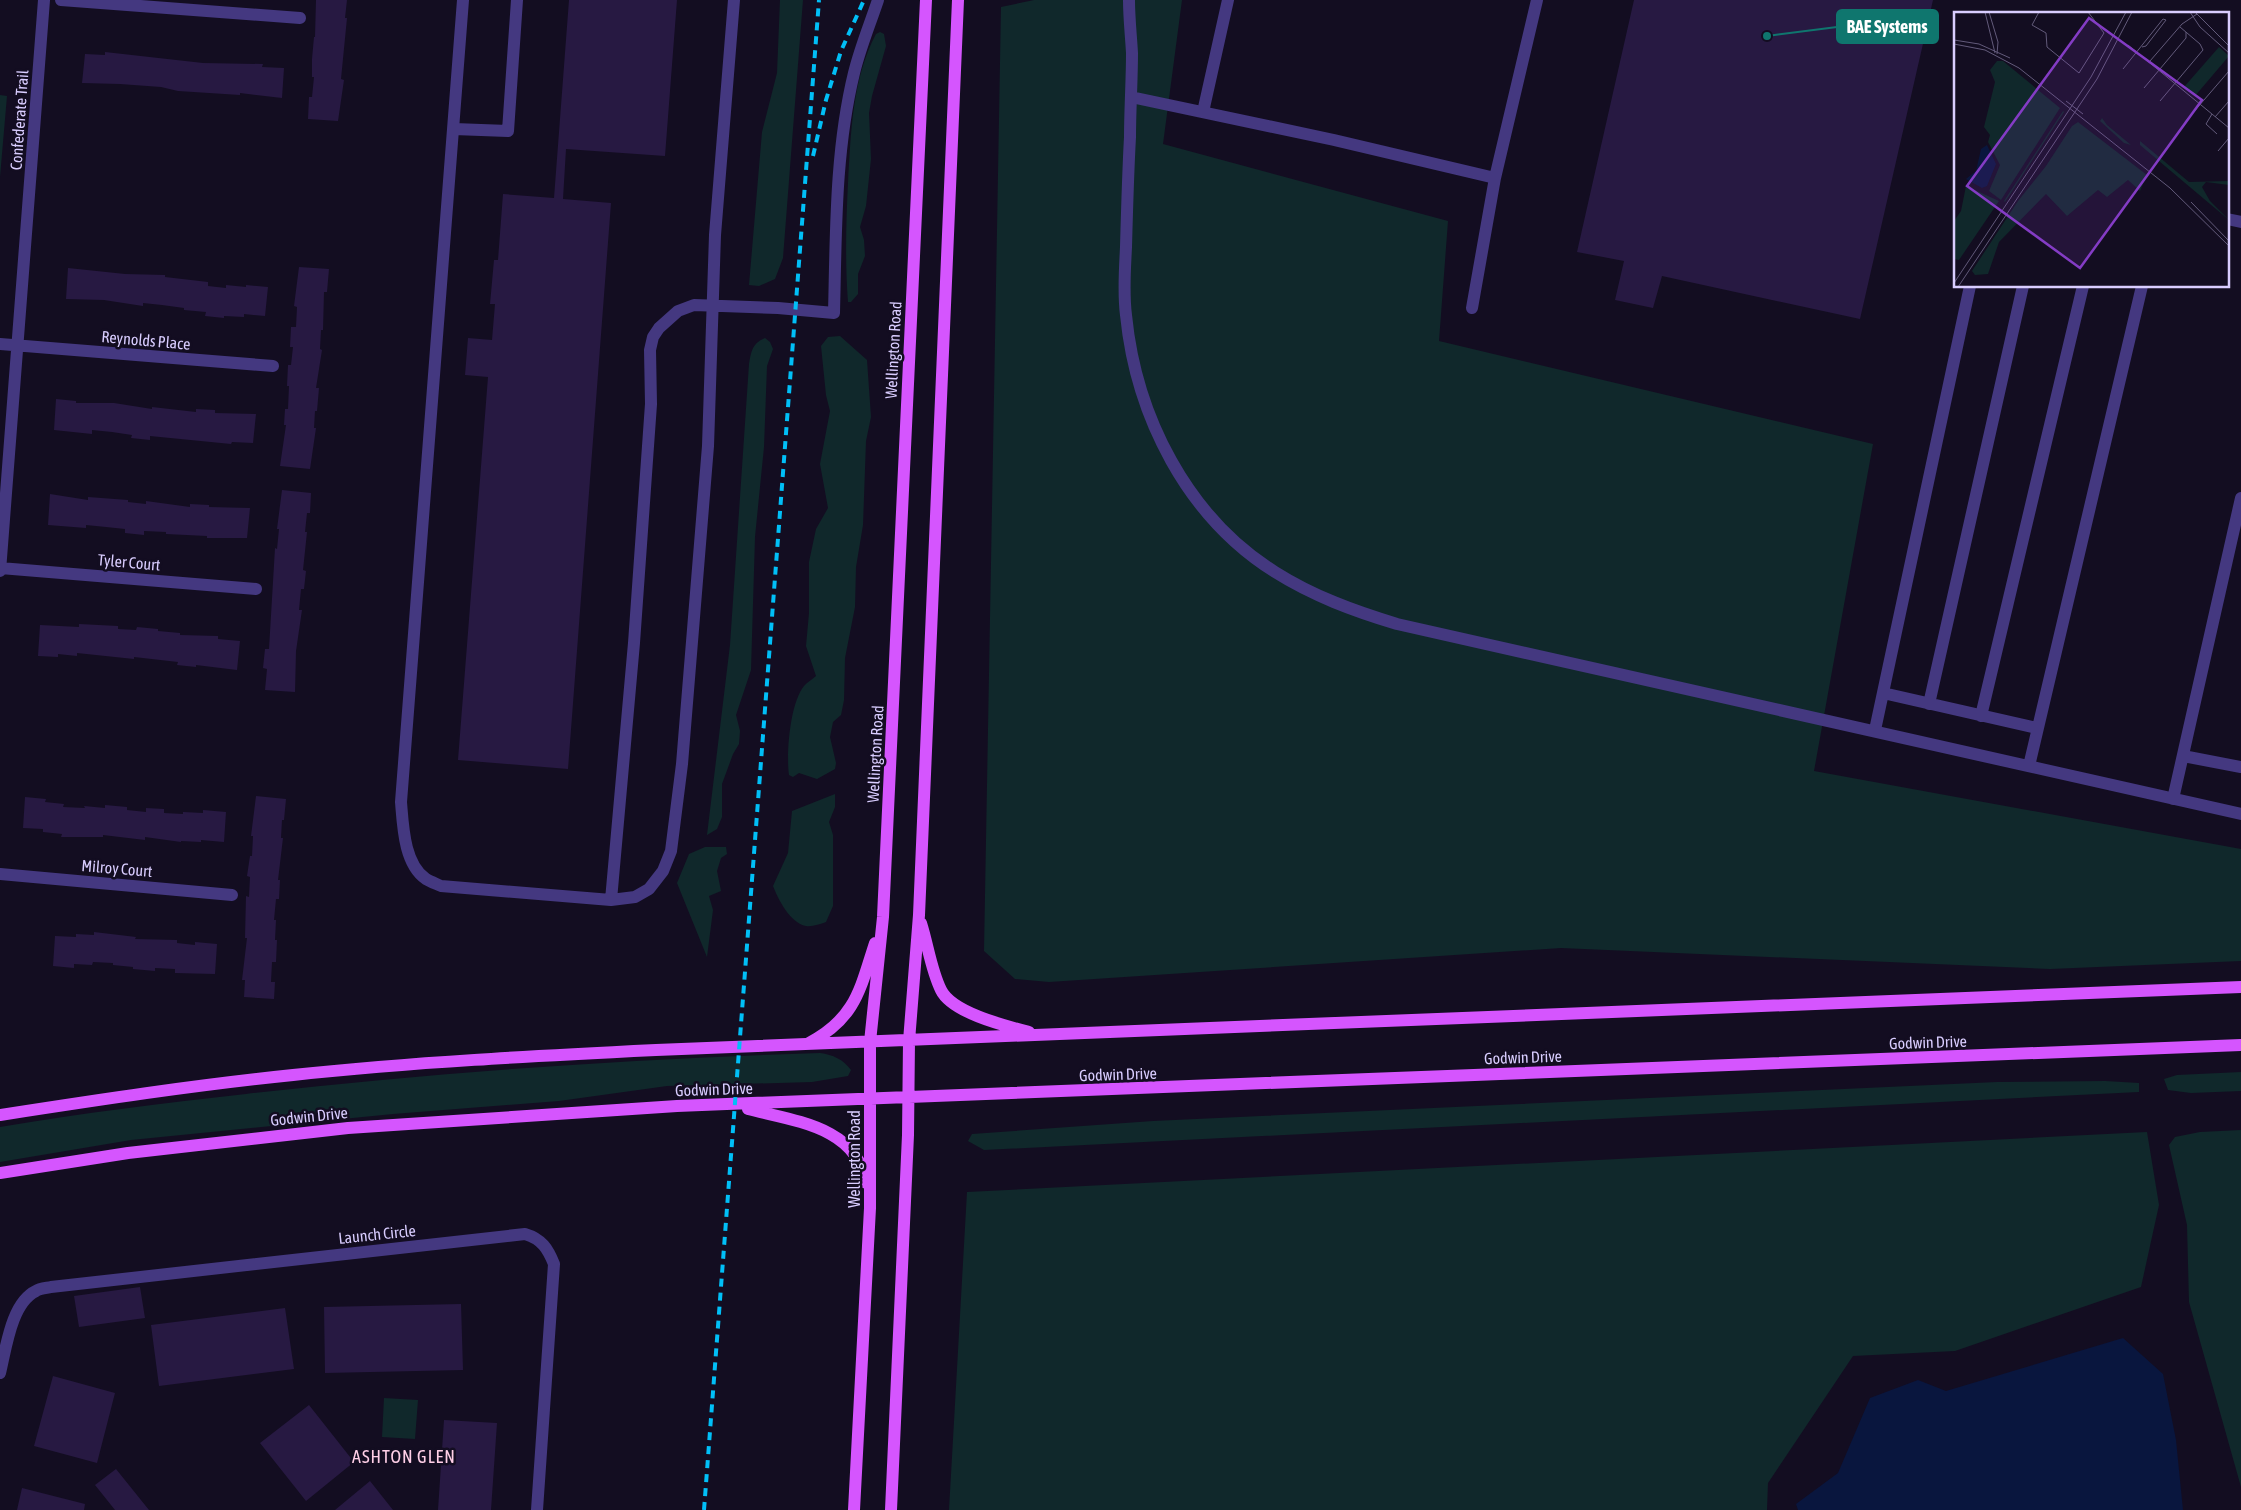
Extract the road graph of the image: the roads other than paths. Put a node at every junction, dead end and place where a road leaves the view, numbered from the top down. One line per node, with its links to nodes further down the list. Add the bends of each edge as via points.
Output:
1 (44, 0): 26 (street, Confederate Trail)
2 (61, 0): 12 (street)
3 (463, 0): 15 (street)
4 (517, 0): 15 (street, via 508,132)
5 (734, 0): 23 (street)
6 (878, 0): 23 (street, via 854,73 847,111 835,226 834,313)
7 (926, 0): 45 (main road, Wellington Road)
8 (958, 0): 44 (main road)
9 (1129, 0): 13 (street)
10 (1228, 0): 14 (street)
11 (1537, 0): 16 (street)
12 (300, 18)
13 (1131, 97): 14 (street); 35 (street, via 1125,290 1131,352 1155,427 1175,468 1216,523 1244,549 1274,572 1312,593 1354,611 1397,624)
14 (1203, 112): 16 (street)
15 (454, 129): 43 (street, via 401,802 403,824 415,867 426,879 441,886)
16 (1495, 178): 24 (street)
17 (2228, 218): 18 (street)
18 (2241, 222)
19 (1970, 288): 31 (street)
20 (2024, 288): 32 (street)
21 (2083, 288): 33 (street)
22 (2142, 288): 34 (street)
23 (712, 305): 43 (street, via 707,456 682,764 671,851 649,889 634,897); 43 (street, via 694,305 678,311 659,328 650,350 651,404)
24 (1472, 308)
25 (0, 344): 26 (street, Reynolds Place)
26 (18, 346): 27 (street, Reynolds Place); 29 (street, Confederate Trail)
27 (272, 366)
28 (2241, 498): 36 (street)
29 (0, 569): 30 (street, Tyler Court)
30 (256, 589)
31 (1883, 693): 32 (street); 35 (street)
32 (1929, 704): 33 (street)
33 (1981, 716): 34 (street)
34 (2037, 728): 37 (street)
35 (1875, 730): 37 (street)
36 (2183, 756): 38 (street); 39 (street)
37 (2029, 766): 39 (street)
38 (2241, 767)
39 (2173, 799): 40 (street)
40 (2241, 814)
41 (0, 874): 42 (street, Milroy Court)
42 (232, 895)
43 (611, 900)
44 (919, 915): 47 (main road, via 941,991 953,1004 1004,1025); 48 (main road)
45 (883, 917): 49 (main road, Wellington Road); 50 (main road, via 857,999 841,1021)
46 (2241, 987): 47 (main road)
47 (1042, 1036): 48 (main road)
48 (909, 1041): 49 (main road); 52 (main road)
49 (870, 1042): 50 (main road); 53 (main road, Wellington Road)
50 (806, 1045): 55 (main road, via 478,1059 292,1075)
51 (2241, 1045): 52 (main road, Godwin Drive)
52 (908, 1098): 53 (main road, Godwin Drive); 61 (main road)
53 (870, 1100): 54 (main road, Godwin Drive); 57 (main road, Wellington Road)
54 (734, 1105): 56 (main road, Godwin Drive, via 348,1128 128,1153); 57 (main road, via 818,1127 839,1138 861,1165)
55 (0, 1115)
56 (0, 1173)
57 (870, 1208): 60 (main road, Wellington Road)
58 (0, 1373): 59 (street, Launch Circle, via 14,1318 35,1291 525,1234 548,1248 554,1264)
59 (537, 1510)
60 (854, 1510)
61 (891, 1510)

